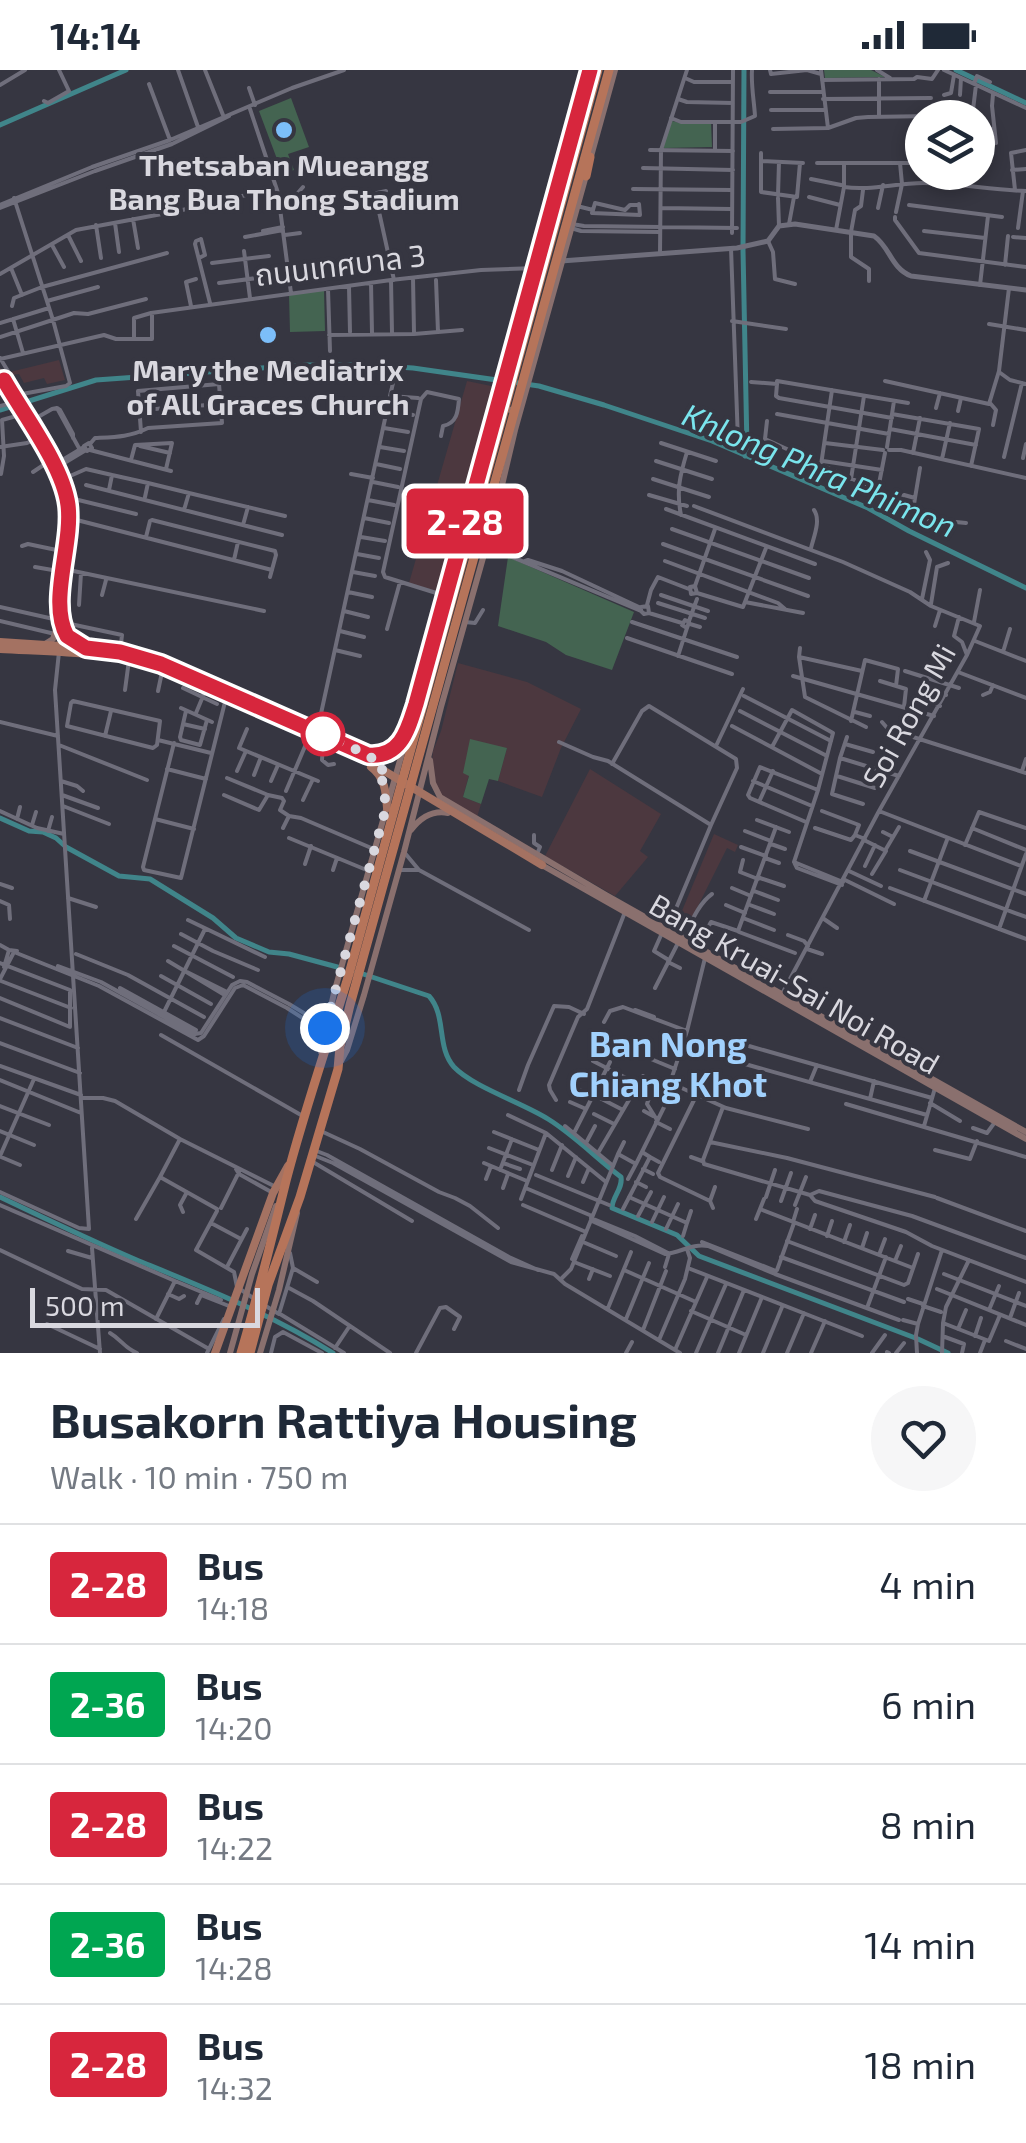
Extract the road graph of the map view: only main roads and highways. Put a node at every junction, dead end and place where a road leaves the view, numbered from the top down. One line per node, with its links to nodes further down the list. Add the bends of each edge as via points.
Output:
1 (590, 70): 6 (main road)
2 (598, 70): 7 (highway)
3 (612, 70): 4 (highway); 5 (main road)
4 (597, 115): 5 (highway); 10 (highway)
5 (586, 176): 9 (main road)
6 (560, 179): 7 (highway); 8 (main road)
7 (553, 234): 10 (highway)
8 (531, 282): 9 (main road, via 510,340 511,352 522,361 542,348); 10 (main road)
9 (554, 287): 10 (main road)
10 (530, 334): 12 (highway); 12 (main road)
11 (1, 377): 15 (main road, via 65,479)
12 (504, 427): 13 (main road); 14 (main road); 35 (highway)
13 (506, 472): 14 (main road, via 520,428 517,414 507,408 490,419); 16 (main road)
14 (479, 475): 21 (main road)
15 (62, 622): 18 (main road); 19 (main road, via 67,636)
16 (462, 624): 21 (main road, via 488,522 482,514 470,519); 25 (main road)
17 (0, 645): 20 (main road)
18 (44, 645): 19 (main road); 20 (main road)
19 (90, 645): 22 (main road, via 161,664)
20 (26, 647): 22 (main road, via 128,660)
21 (416, 704): 23 (main road)
22 (270, 714): 24 (main road); 24 (main road, via 305,722)
23 (407, 735): 26 (main road, via 385,754); 29 (main road)
24 (317, 737): 26 (main road); 27 (main road); 32 (main road, via 380,765)
25 (431, 747): 28 (main road, via 431,777); 31 (main road)
26 (368, 755): 27 (main road, via 383,766)
27 (376, 771): 29 (main road)
28 (440, 797): 30 (main road, via 428,798); 32 (main road, via 540,848)
29 (386, 808): 35 (main road, via 369,871)
30 (448, 813): 31 (main road, via 425,817); 32 (main road)
31 (408, 835): 35 (main road)
32 (545, 863): 33 (main road, Bang Kruai-Sai Noi Road); 33 (main road, Bang Kruai-Sai Noi Road)
33 (664, 931): 34 (main road, Bang Kruai-Sai Noi Road)
34 (681, 941): 38 (main road, Bang Kruai-Sai Noi Road); 38 (main road, Bang Kruai-Sai Noi Road)
35 (358, 963): 36 (highway); 36 (main road)
36 (354, 976): 37 (highway); 37 (main road, via 322,1027); 41 (highway, via 338,1069)
37 (319, 1064): 40 (highway)
38 (951, 1093): 39 (main road, Bang Kruai-Sai Noi Road); 39 (main road, Bang Kruai-Sai Noi Road)
39 (1026, 1136)
40 (278, 1188): 42 (main road); 42 (highway, via 276,1230)
41 (300, 1197): 42 (highway); 43 (main road, via 279,1290)
42 (257, 1277): 43 (highway); 44 (main road); 45 (main road)
43 (255, 1345): 46 (highway); 47 (highway)
44 (211, 1352)
45 (230, 1353)
46 (241, 1353)
47 (250, 1353)

